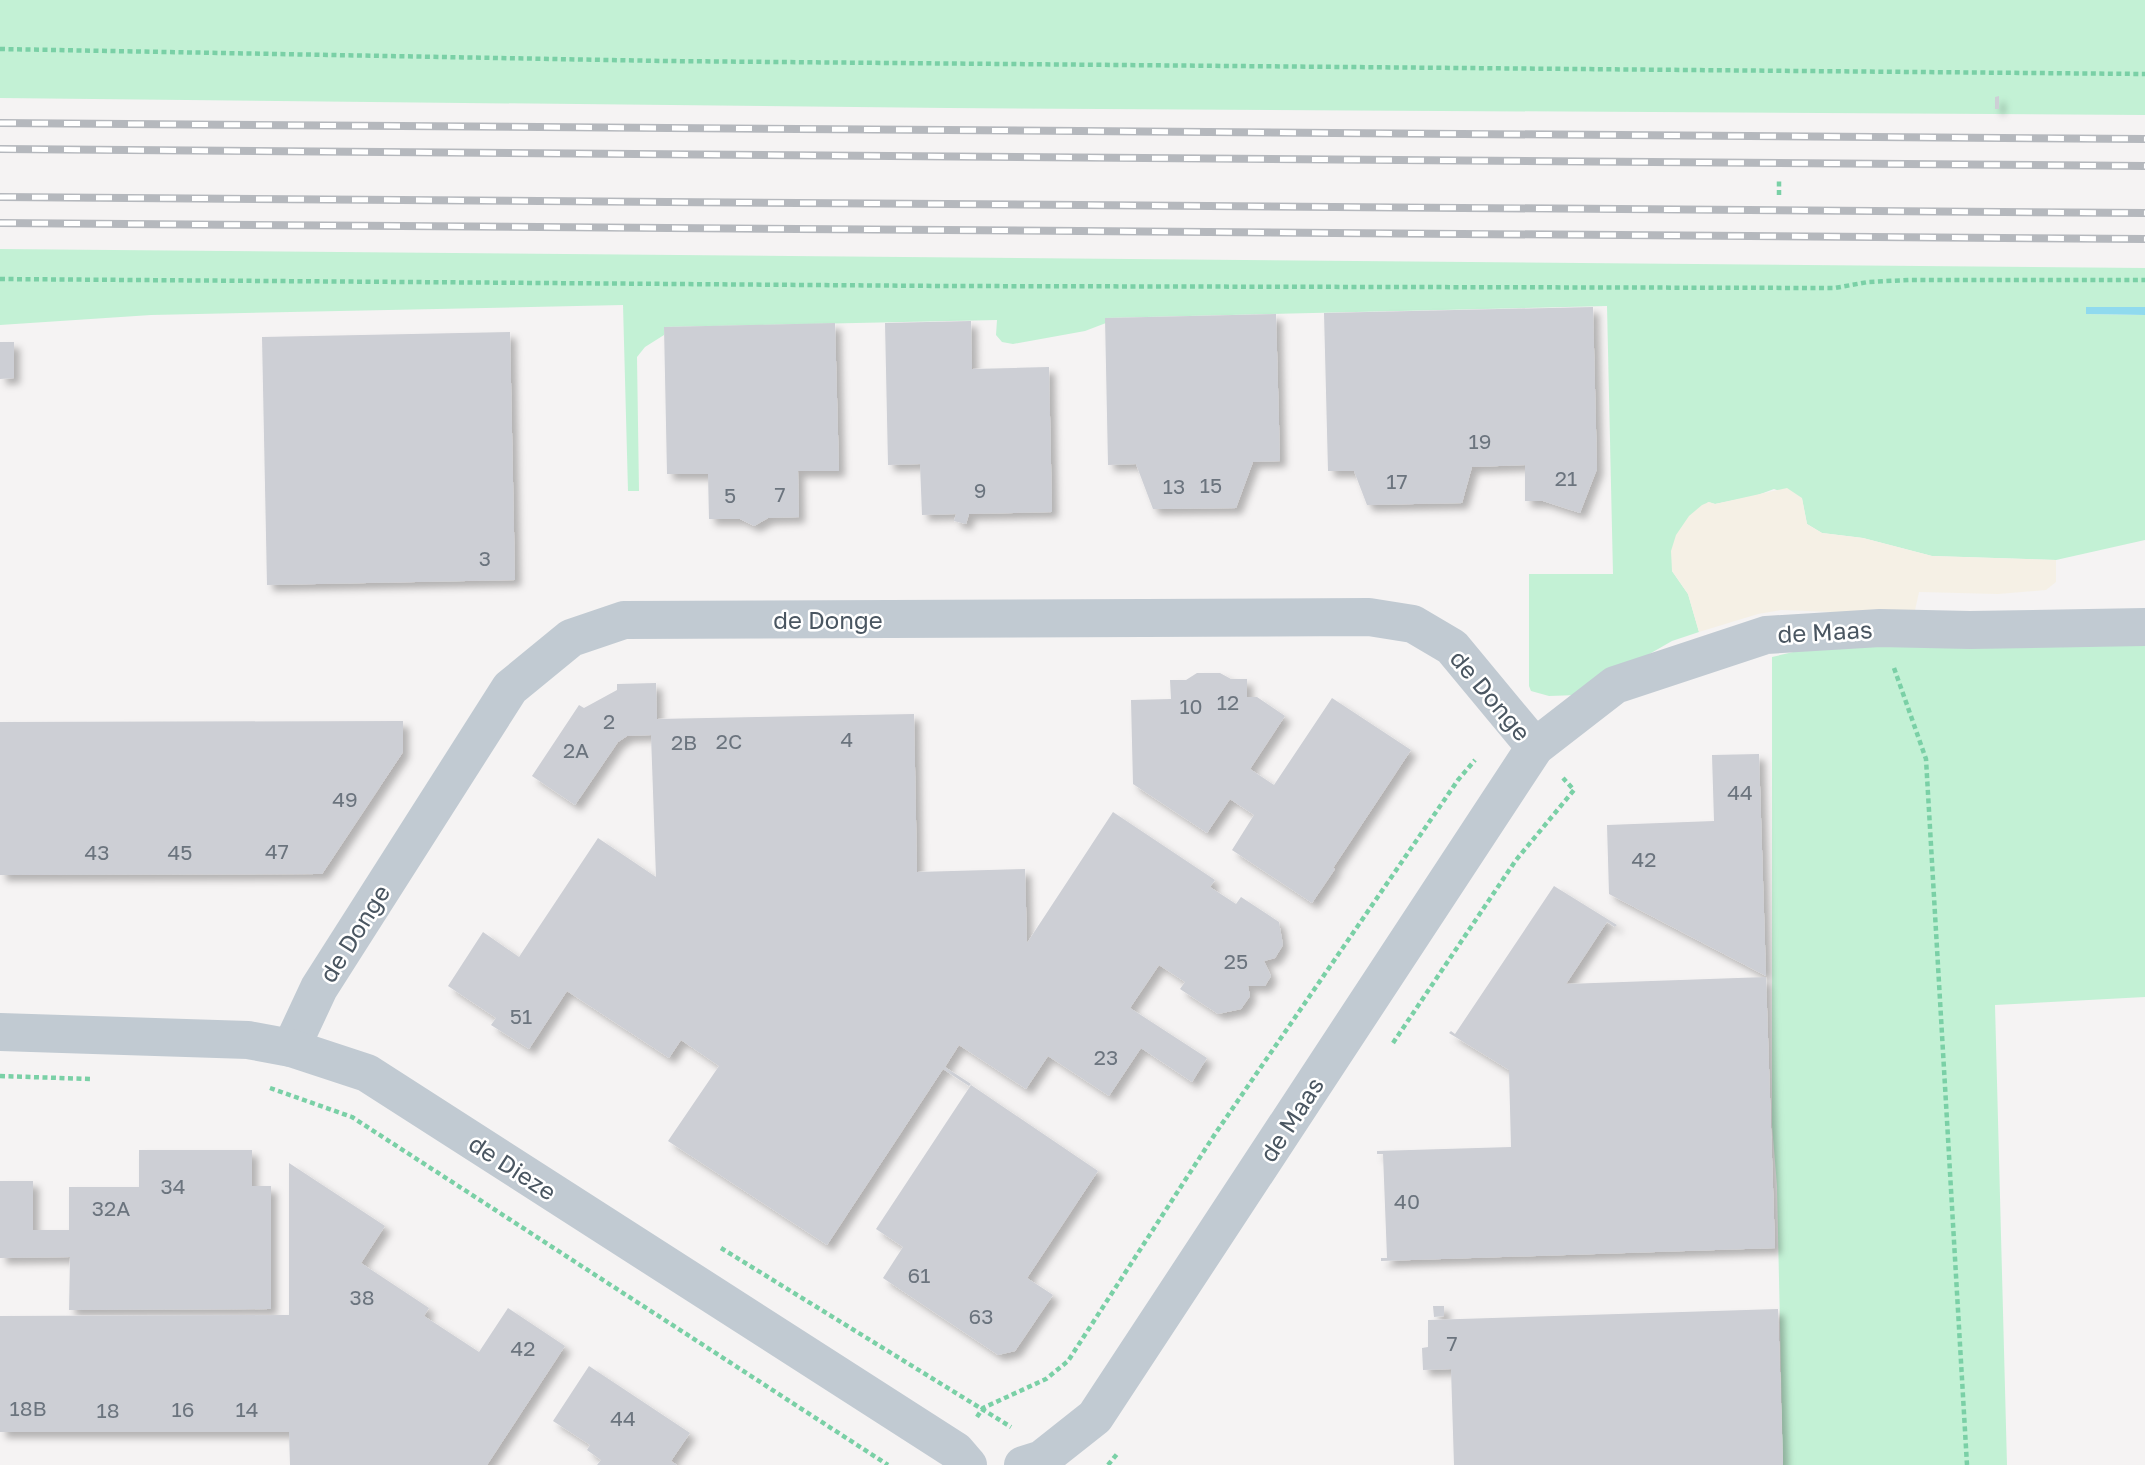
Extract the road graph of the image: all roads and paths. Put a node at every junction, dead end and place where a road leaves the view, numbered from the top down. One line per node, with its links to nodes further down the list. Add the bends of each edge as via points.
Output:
1 (0, 50): 2 (path, via 664,61)
2 (2145, 74)
3 (1779, 179): 4 (path)
4 (1779, 195)
5 (0, 279): 6 (path, via 1821,288 1909,280)
6 (2145, 280)
7 (2145, 627): 8 (street, de Maas)
8 (1880, 628): 9 (street, de Maas, via 1766,635 1615,685); 19 (path, via 1926,759)
9 (1535, 747): 11 (street, de Donge, via 1452,647 1413,624 1369,617 624,620 571,638 510,688 318,988); 15 (path, via 1483,750 1466,770 1215,1134 1068,1361 1046,1379); 18 (street, de Maas, via 1095,1417 1042,1459)
10 (0, 1032): 11 (street, de Dieze, via 248,1040)
11 (291, 1048): 17 (street, de Dieze, via 367,1073 956,1451)
12 (0, 1076): 13 (path)
13 (95, 1079)
14 (261, 1086): 16 (path, de Dieze, via 352,1116)
15 (983, 1408)
16 (888, 1465)
17 (968, 1465)
18 (1023, 1465)
19 (1967, 1465)

